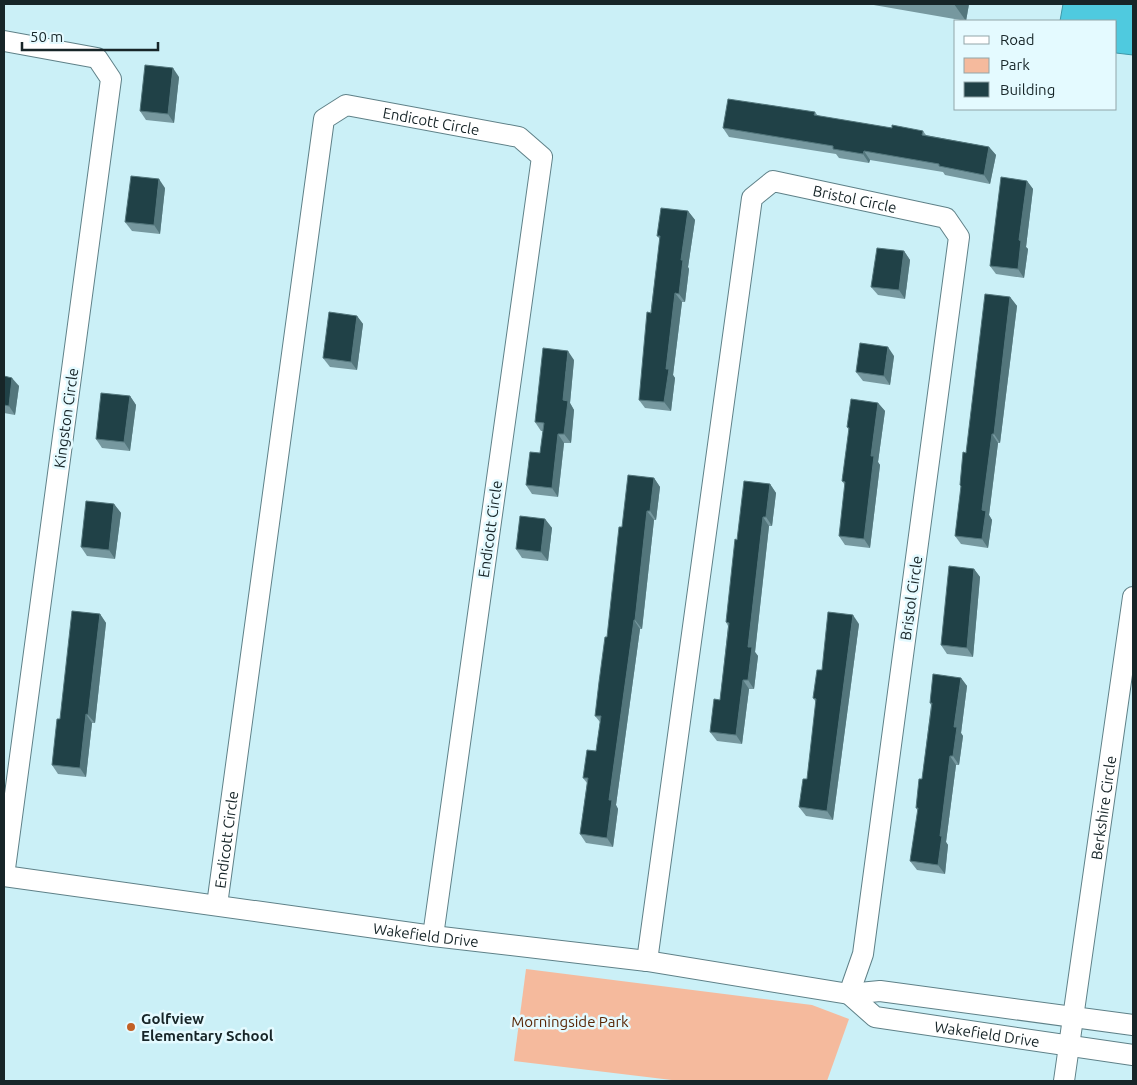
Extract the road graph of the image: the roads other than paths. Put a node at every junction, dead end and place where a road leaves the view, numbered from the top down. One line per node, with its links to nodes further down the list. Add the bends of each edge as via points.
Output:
1 (4, 41): 3 (street, Kingston Circle, via 97,58 111,79)
2 (1133, 597): 8 (street, Berkshire Circle)
3 (4, 876): 4 (street, Wakefield Drive)
4 (217, 905): 5 (street, Wakefield Drive); 5 (street, Endicott Circle, via 324,119 346,105 519,137 542,157)
5 (433, 936): 6 (street, Wakefield Drive)
6 (648, 961): 7 (street, Wakefield Drive); 7 (street, Bristol Circle, via 752,198 773,181 946,218 960,237 863,954)
7 (849, 994): 8 (street, Wakefield Drive, via 880,990); 10 (street, Wakefield Drive, via 875,1017)
8 (1074, 1018): 9 (street, Wakefield Drive); 10 (street, Berkshire Circle)
9 (1133, 1025)
10 (1070, 1046): 11 (street, Wakefield Drive); 12 (street, Berkshire Circle)
11 (1133, 1054)
12 (1064, 1081)

